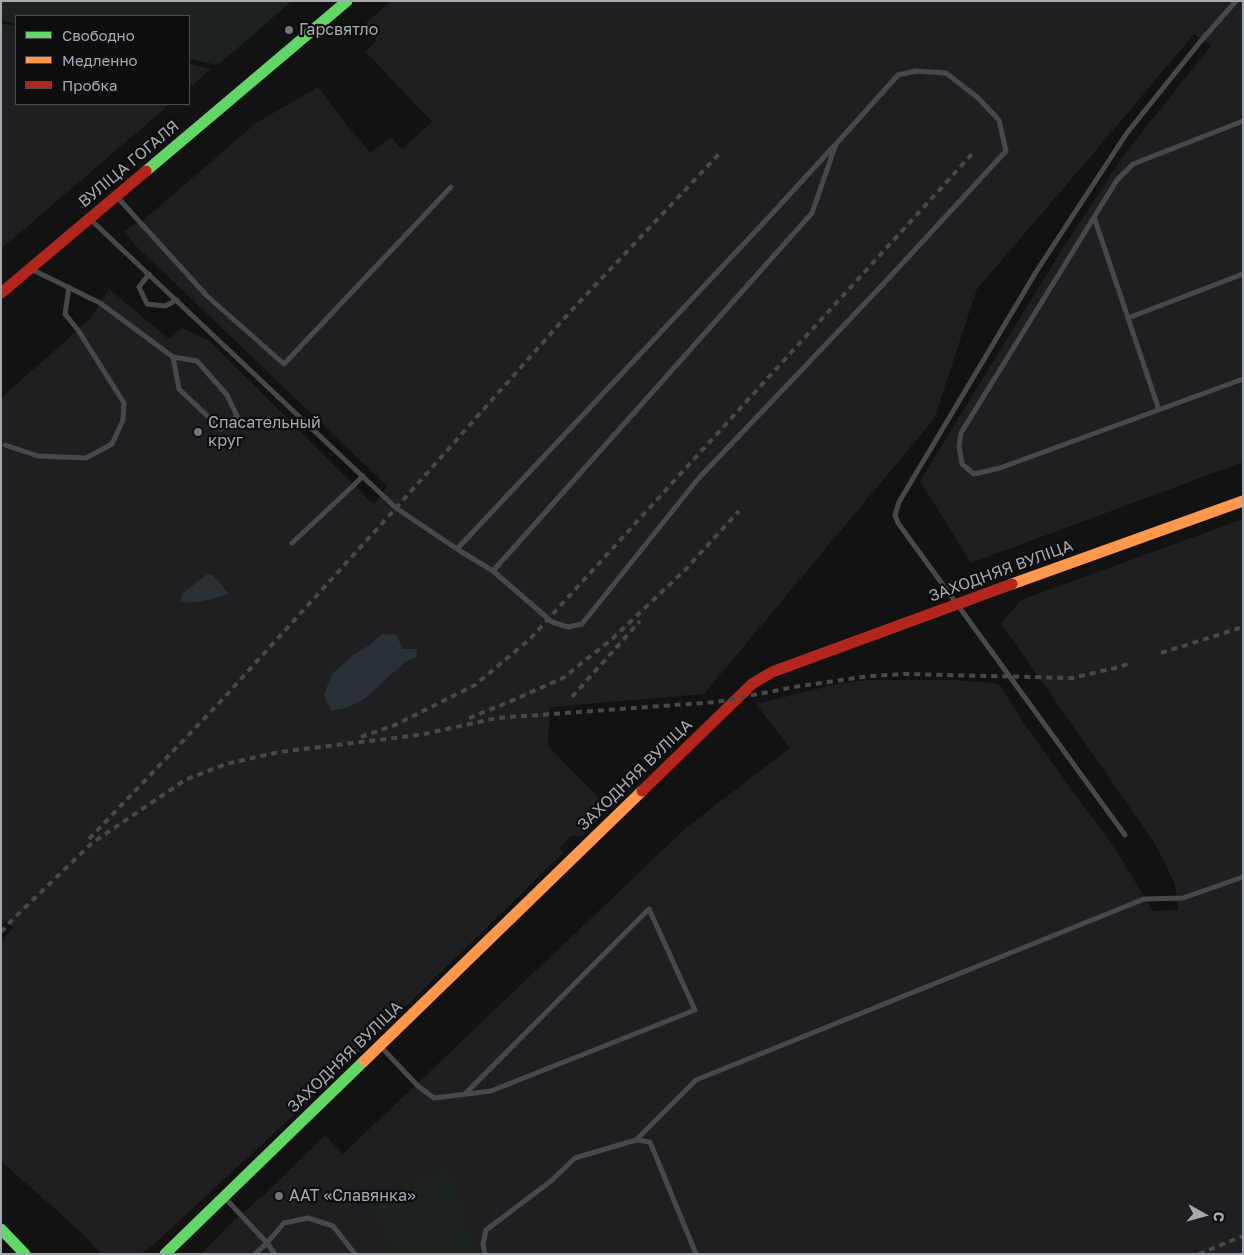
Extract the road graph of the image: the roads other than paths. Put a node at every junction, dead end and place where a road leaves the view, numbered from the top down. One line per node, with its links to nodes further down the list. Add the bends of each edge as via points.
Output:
1 (346, 1): 6 (street, ВУЛІЦА ГОГАЛЯ)
2 (1236, 1): 25 (lane, via 1128,133 1083,200 1036,272 900,502 895,515 898,523)
3 (1243, 121): 7 (lane, via 1134,164 1117,180)
4 (836, 144): 23 (lane); 24 (lane, via 812,213); 24 (lane, via 898,75 916,71 946,73 977,97 1000,120 1006,152 698,479 582,624 568,627 552,622)
5 (451, 188): 6 (lane, via 284,364 207,296)
6 (116, 196): 8 (street, ВУЛІЦА ГОГАЛЯ)
7 (1094, 217): 15 (lane); 18 (lane, via 961,433 962,464 974,474 1000,468)
8 (89, 218): 9 (street, ВУЛІЦА ГОГАЛЯ); 10 (lane)
9 (31, 269): 12 (lane); 13 (street, ВУЛІЦА ГОГАЛЯ)
10 (149, 274): 14 (lane); 14 (lane, via 139,287 147,304 165,306)
11 (1243, 274): 15 (lane)
12 (69, 287): 16 (lane, via 100,303); 19 (lane, via 66,314 124,403 123,420 112,444 86,458 38,456)
13 (1, 293)
14 (177, 300): 20 (lane)
15 (1128, 318): 18 (lane)
16 (173, 357): 16 (lane, via 197,361 227,395 237,416 221,429 179,389)
17 (1243, 379): 18 (lane)
18 (1158, 410)
19 (5, 445)
20 (363, 476): 22 (lane); 23 (lane, via 396,508)
21 (1243, 501): 25 (street, ЗАХОДНЯЯ ВУЛІЦА)
22 (292, 543)
23 (457, 549): 24 (lane)
24 (493, 571)
25 (957, 604): 26 (lane); 28 (street, ЗАХОДНЯЯ ВУЛІЦА, via 772,672 752,684)
26 (1125, 835)
27 (1243, 877): 30 (lane, via 1183,898 1144,900 696,1080)
28 (380, 1046): 29 (lane, via 434,1098); 31 (street, ЗАХОДНЯЯ ВУЛІЦА)
29 (465, 1094): 29 (lane, via 492,1091 694,1010 649,909)
30 (636, 1140): 39 (lane, via 575,1158 551,1181 486,1230); 40 (lane, via 650,1142)
31 (224, 1197): 33 (lane); 35 (street, ЗАХОДНЯЯ ВУЛІЦА)
32 (1, 1230): 34 (street)
33 (267, 1243): 36 (lane); 37 (lane); 38 (lane, via 284,1223 308,1218 334,1226)
34 (25, 1254)
35 (165, 1254)
36 (255, 1254)
37 (275, 1254)
38 (355, 1254)
39 (485, 1254)
40 (696, 1254)

